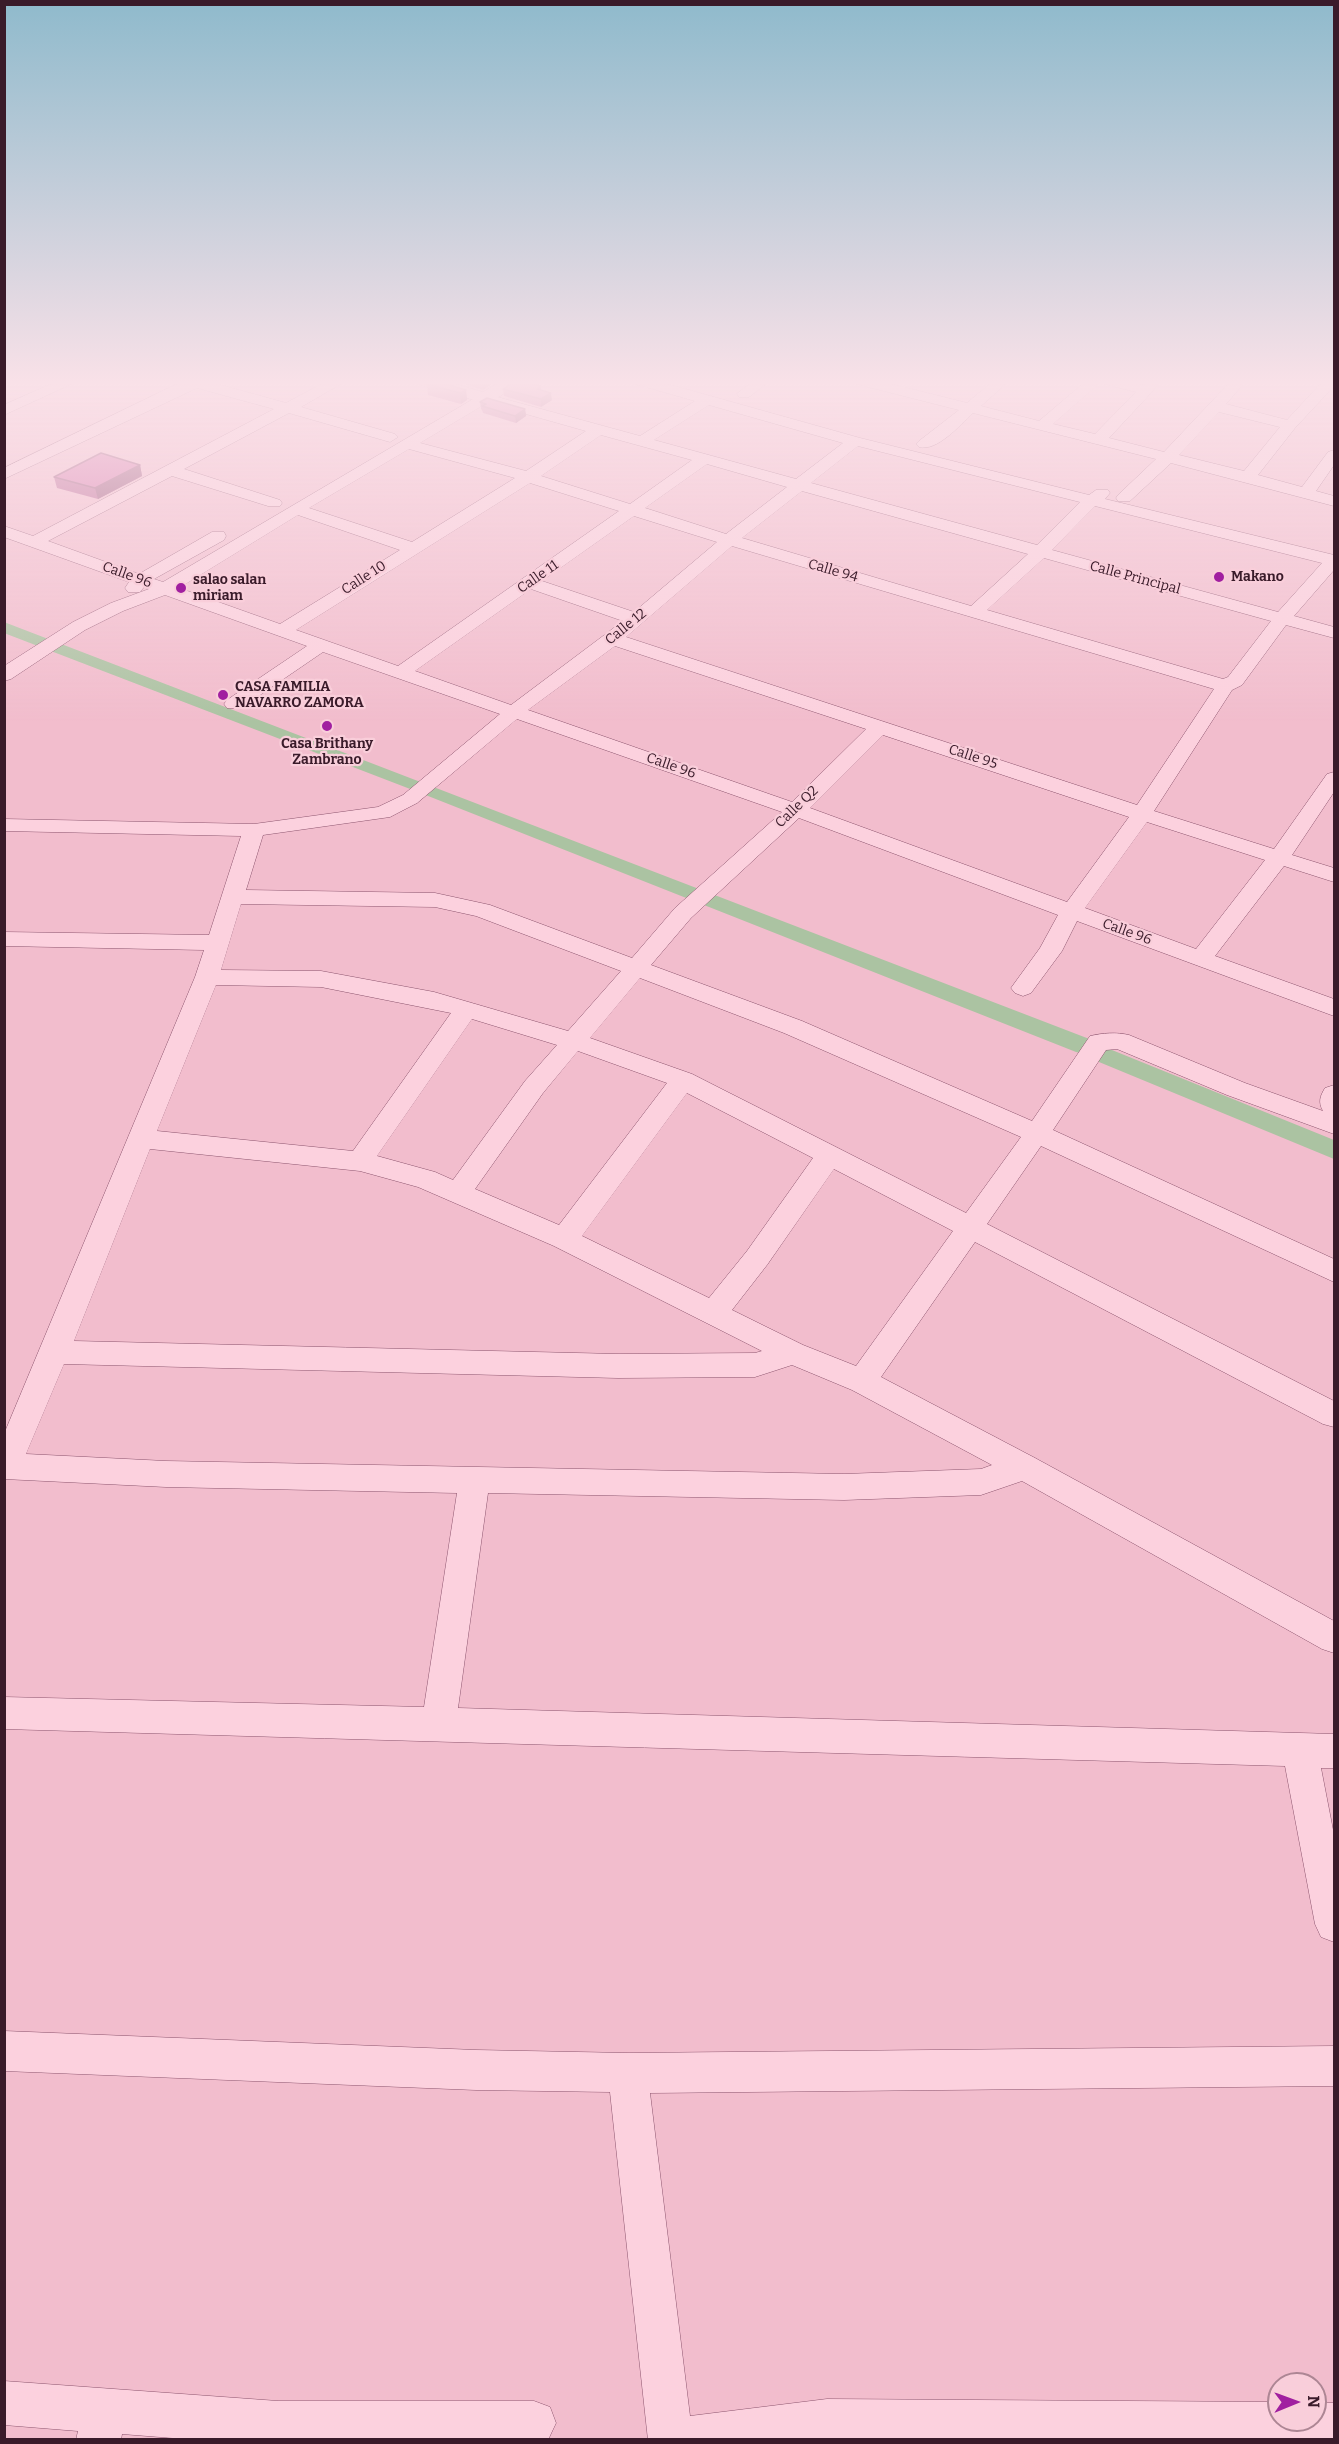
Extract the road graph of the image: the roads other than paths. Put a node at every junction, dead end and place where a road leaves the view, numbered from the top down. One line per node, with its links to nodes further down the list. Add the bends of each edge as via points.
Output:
1 (123, 495): 24 (street)
2 (249, 495): 17 (street)
3 (288, 495): 17 (street)
4 (319, 495): 18 (street)
5 (499, 495): 25 (street, Calle 10)
6 (584, 495): 19 (street, Calle 94)
7 (655, 495): 19 (street, Calle 11)
8 (786, 495): 23 (street, Calle 12)
9 (835, 495): 26 (street, Calle Principal)
10 (1094, 495): 14 (street)
11 (1095, 495): 14 (street)
12 (1127, 495): 15 (street)
13 (1313, 495): 16 (street)
14 (1098, 496): 15 (street); 26 (street); 27 (street)
15 (1124, 498): 27 (street)
16 (1335, 501)
17 (274, 503): 20 (street)
18 (296, 508): 25 (street); 30 (street)
19 (633, 511): 23 (street, Calle 94); 29 (street, Calle 11)
20 (254, 515)
21 (233, 527): 28 (street)
22 (4, 531): 24 (street, Calle 96)
23 (729, 540): 32 (street, Calle 94); 34 (street, Calle 12)
24 (36, 541): 28 (street, Calle 96)
25 (412, 548): 35 (street, Calle 10)
26 (1040, 552): 32 (street); 33 (street, Calle Principal)
27 (1334, 558): 33 (street)
28 (140, 580): 30 (street, Calle 96); 31 (street)
29 (530, 583): 34 (street); 39 (street, Calle 11)
30 (165, 589): 31 (street); 35 (street, Calle 96)
31 (117, 607): 40 (street, via 79,626)
32 (974, 613): 41 (street, Calle 94)
33 (1282, 619): 36 (street, Calle Principal); 41 (street, via 1234,681)
34 (636, 620): 37 (street, Calle 12)
35 (282, 631): 38 (street, Calle 96)
36 (1335, 633)
37 (613, 639): 43 (street, Calle 12); 44 (street, Calle 95)
38 (321, 645): 39 (street, Calle 96); 42 (street)
39 (400, 673): 43 (street, Calle 96)
40 (4, 675)
41 (1225, 686): 47 (street)
42 (234, 704)
43 (515, 711): 46 (street, Calle 96); 49 (street, Calle 12, via 410,799 383,813)
44 (879, 727): 46 (street, Calle Q2); 47 (street, Calle 95)
45 (1335, 778): 50 (street)
46 (796, 810): 53 (street, Calle 96); 58 (street, Calle Q2, via 683,913)
47 (1142, 814): 50 (street, Calle 95); 53 (street)
48 (4, 825): 49 (street, Calle 12)
49 (254, 830): 52 (street)
50 (1280, 856): 51 (street, Calle 95); 56 (street)
51 (1335, 875)
52 (235, 897): 55 (street); 58 (street, via 435,900 482,910)
53 (1071, 912): 56 (street, Calle 96); 60 (street, via 1050,951)
54 (9, 939): 55 (street); 57 (street)
55 (219, 943): 59 (street)
56 (1201, 959): 61 (street, Calle 96)
57 (4, 960)
58 (638, 969): 63 (street, Calle Q2); 68 (street, via 792,1027)
59 (207, 977): 62 (street, via 321,978 434,1000); 69 (street)
60 (1023, 988)
61 (1335, 1008)
62 (465, 1010): 63 (street); 71 (street)
63 (571, 1041): 64 (street); 72 (street, Calle Q2)
64 (683, 1080): 70 (street); 74 (street)
65 (1335, 1094): 66 (street)
66 (1335, 1108)
67 (1335, 1125): 68 (street, via 1110,1040 1099,1041)
68 (1036, 1133): 73 (street); 75 (street)
69 (140, 1139): 71 (street); 77 (street)
70 (828, 1156): 73 (street); 76 (street)
71 (360, 1161): 72 (street, via 426,1179)
72 (458, 1193): 74 (street)
73 (968, 1228): 79 (street); 80 (street)
74 (564, 1239): 76 (street)
75 (1335, 1271)
76 (713, 1313): 78 (street)
77 (55, 1352): 78 (street, via 618,1366 754,1365); 81 (street)
78 (793, 1353): 79 (street)
79 (862, 1381): 82 (street)
80 (1335, 1415)
81 (5, 1466): 83 (street, via 166,1474)
82 (1024, 1467): 83 (street, via 981,1482 844,1487); 84 (street)
83 (474, 1480): 86 (street)
84 (1335, 1638)
85 (4, 1713): 86 (street)
86 (440, 1724): 87 (street)
87 (1317, 1751): 88 (street)
88 (1335, 1924)
89 (4, 2051): 91 (street)
90 (1335, 2066): 91 (street)
91 (628, 2073): 98 (street)
92 (4, 2403): 94 (street)
93 (534, 2423): 96 (street)
94 (101, 2425): 96 (street)
95 (1335, 2426): 97 (street)
96 (279, 2431)
97 (1002, 2431): 99 (street, via 827,2421)
98 (671, 2439)
99 (676, 2439)

